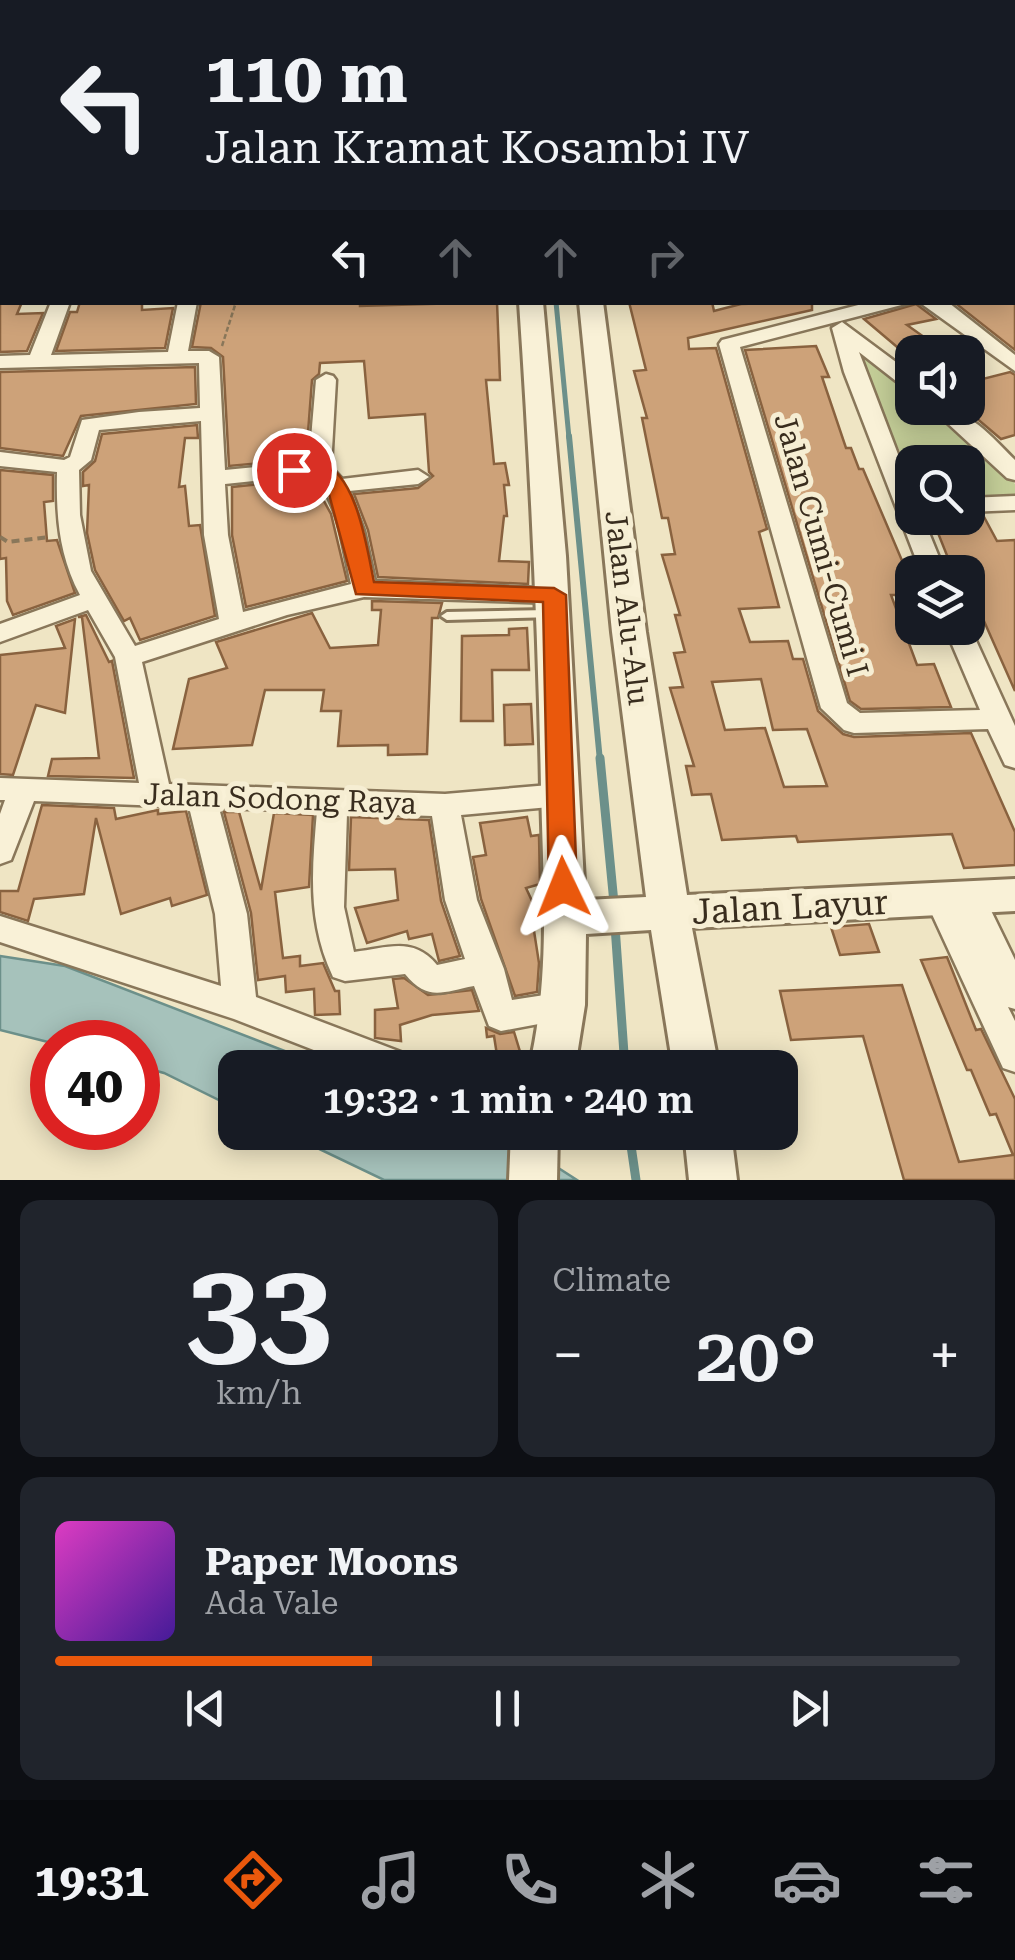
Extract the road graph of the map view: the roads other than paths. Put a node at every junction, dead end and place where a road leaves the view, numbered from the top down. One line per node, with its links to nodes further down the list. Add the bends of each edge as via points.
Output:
1 (59, 305): 9 (street)
2 (187, 305): 8 (street)
3 (531, 305): 27 (street)
4 (591, 305): 44 (street, Jalan Alu-Alu)
5 (889, 305): 7 (street)
6 (938, 305): 11 (street)
7 (832, 316): 12 (street); 18 (street); 33 (street, Jalan Cumi-Cumi I, via 728,344 835,708 854,724)
8 (177, 358): 9 (street); 14 (street, via 209,358)
9 (38, 360): 10 (street)
10 (0, 362)
11 (1015, 365)
12 (895, 370)
13 (326, 388): 20 (street)
14 (214, 414): 17 (street, via 90,425 80,460); 22 (street)
15 (964, 425): 19 (street)
16 (0, 459): 17 (street)
17 (68, 466): 26 (street, via 70,535)
18 (895, 473)
19 (1015, 473)
20 (328, 477): 21 (street); 22 (street); 25 (street, via 352,531)
21 (418, 477)
22 (212, 478): 29 (street)
23 (1015, 503): 24 (street)
24 (985, 504)
25 (364, 589): 27 (street); 29 (street)
26 (92, 599): 30 (street); 32 (street)
27 (554, 604): 28 (lane); 38 (street)
28 (447, 616)
29 (232, 623): 32 (street)
30 (0, 632)
31 (966, 645): 33 (street)
32 (128, 656): 36 (street)
33 (998, 718): 34 (street)
34 (1014, 753)
35 (12, 790): 36 (street, Jalan Sodong Raya); 41 (street)
36 (156, 793): 37 (street, Jalan Sodong Raya)
37 (201, 795): 39 (street, Jalan Sodong Raya); 49 (street, via 230,914)
38 (560, 795): 40 (street, Jalan Sodong Raya); 45 (street)
39 (332, 801): 40 (street, Jalan Sodong Raya); 47 (street, via 327,896 332,940 345,967 413,958 430,980)
40 (445, 805): 47 (street, via 461,900)
41 (0, 852)
42 (1015, 895): 43 (street, Jalan Layur)
43 (956, 899): 44 (street, Jalan Layur); 48 (street); 54 (street)
44 (658, 913): 45 (street, Jalan Layur); 53 (street, Jalan Alu-Alu)
45 (582, 917): 50 (street)
46 (0, 929): 49 (street)
47 (488, 969): 50 (street, via 501,1016)
48 (1015, 995)
49 (240, 1006): 51 (street)
50 (564, 1007): 52 (street)
51 (355, 1050)
52 (556, 1050)
53 (692, 1050)
54 (1015, 1057)

